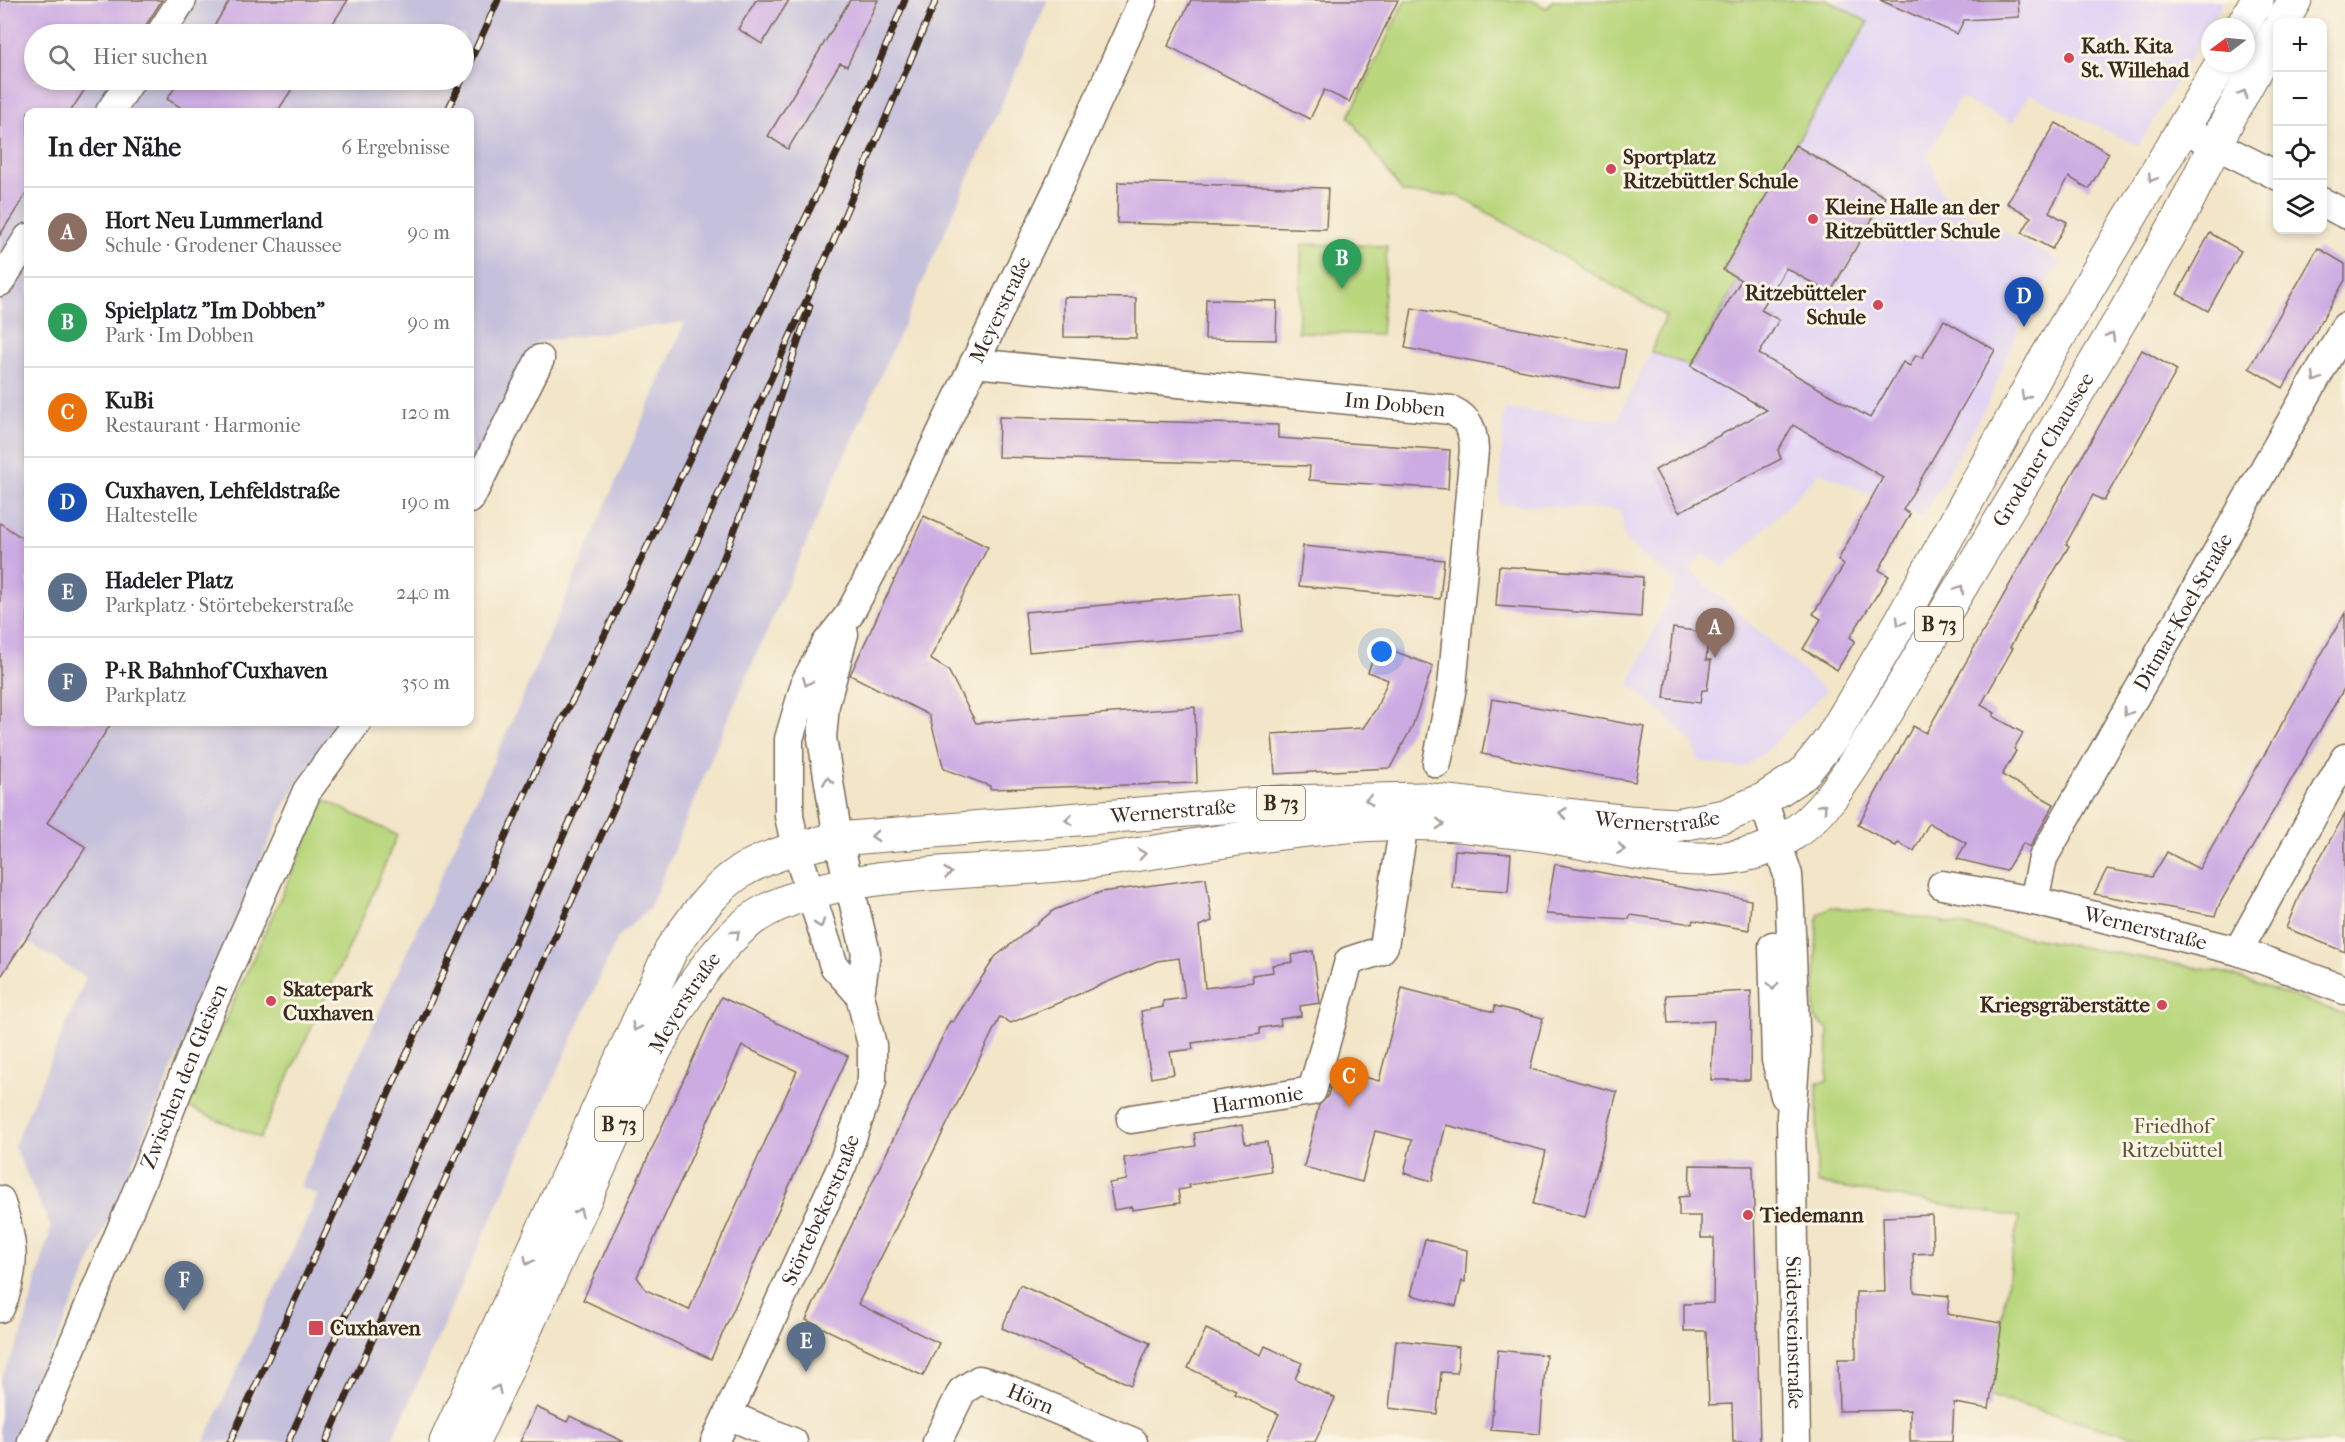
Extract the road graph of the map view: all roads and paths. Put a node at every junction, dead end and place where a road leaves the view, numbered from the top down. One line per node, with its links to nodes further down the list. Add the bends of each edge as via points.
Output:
1 (182, 0): 7 (street)
2 (1143, 0): 21 (street, Meyerstraße)
3 (2257, 0): 5 (main road)
4 (2295, 0): 6 (main road)
5 (2247, 18)
6 (2284, 18)
7 (166, 24)
8 (2273, 37): 13 (main road, Grodener Chaussee / B 73, one-way to 8)
9 (2216, 72): 12 (main road, Grodener Chaussee / B 73)
10 (124, 90): 11 (street)
11 (113, 108)
12 (2182, 128): 13 (street); 27 (main road, Grodener Chaussee / B 73, one-way to 27, via 2042,365 1900,623 1831,739 1803,774)
13 (2215, 145): 14 (street); 30 (main road, Grodener Chaussee / B 73, one-way to 13, via 1808,824 1839,789 2107,344 2179,219)
14 (2273, 174)
15 (2327, 205): 16 (street)
16 (2345, 214)
17 (24, 244): 18 (street)
18 (0, 282)
19 (2345, 327): 35 (street, Ditmar-Koel-Straße, one-way to 35, via 2043,858)
20 (540, 359): 22 (street)
21 (974, 363): 23 (street, Meyerstraße, via 899,521); 26 (street, Im Dobben, via 1451,410 1464,416 1474,437 1474,461 1452,687)
22 (474, 491)
23 (849, 615): 29 (street, Meyerstraße, one-way to 23, via 822,738 825,705); 31 (street, Meyerstraße, one-way to 31, via 826,644 806,681 789,740 789,816)
24 (354, 726): 43 (street, Zwischen den Gleisen, via 307,790 208,1015)
25 (2345, 758): 36 (street)
26 (1437, 763)
27 (1764, 800): 28 (main road, Wernerstraße / B 73, one-way to 28, via 1725,816 1676,825 1422,798); 30 (street, Südersteinstraße)
28 (1404, 811): 29 (main road, Wernerstraße / B 73, one-way to 29, via 1283,802); 30 (main road, Wernerstraße / B 73, one-way to 30, via 1441,823 1689,857 1730,858); 32 (main road, Wernerstraße / B 73, one-way to 28, via 943,873 1074,864 1279,835); 39 (street, Harmonie, via 1384,946 1380,951 1349,961 1312,1091)
29 (838, 839): 31 (main road, Wernerstraße / B 73); 32 (street, Meyerstraße)
30 (1778, 844): 50 (street, Südersteinstraße, via 1788,875 1796,1050 1791,1116)
31 (796, 848): 34 (street, Störtebekerstraße); 44 (main road, Meyerstraße / B 73, one-way to 44, via 741,872 708,900 672,948)
32 (849, 885): 34 (main road, Meyerstraße / B 73); 38 (street, Störtebekerstraße, via 866,954)
33 (1942, 885): 35 (street, Wernerstraße)
34 (809, 894): 38 (street, Störtebekerstraße, one-way to 38, via 834,966); 45 (main road, Meyerstraße / B 73, one-way to 34, via 629,1104 679,1006 729,941 752,920)
35 (2034, 901): 36 (street, Wernerstraße)
36 (2238, 951): 37 (street, Wernerstraße)
37 (2345, 990)
38 (860, 995): 42 (street, Störtebekerstraße, via 872,1045 868,1097 842,1166)
39 (1131, 1119)
40 (0, 1200): 41 (street, via 12,1236 11,1270)
41 (0, 1308)
42 (728, 1415): 46 (street, Störtebekerstraße); 47 (street)
43 (32, 1442)
44 (446, 1442)
45 (473, 1442)
46 (715, 1442)
47 (793, 1442)
48 (938, 1442): 49 (street, Hörn, via 962,1392 979,1380)
49 (1133, 1442)
50 (1796, 1442)

